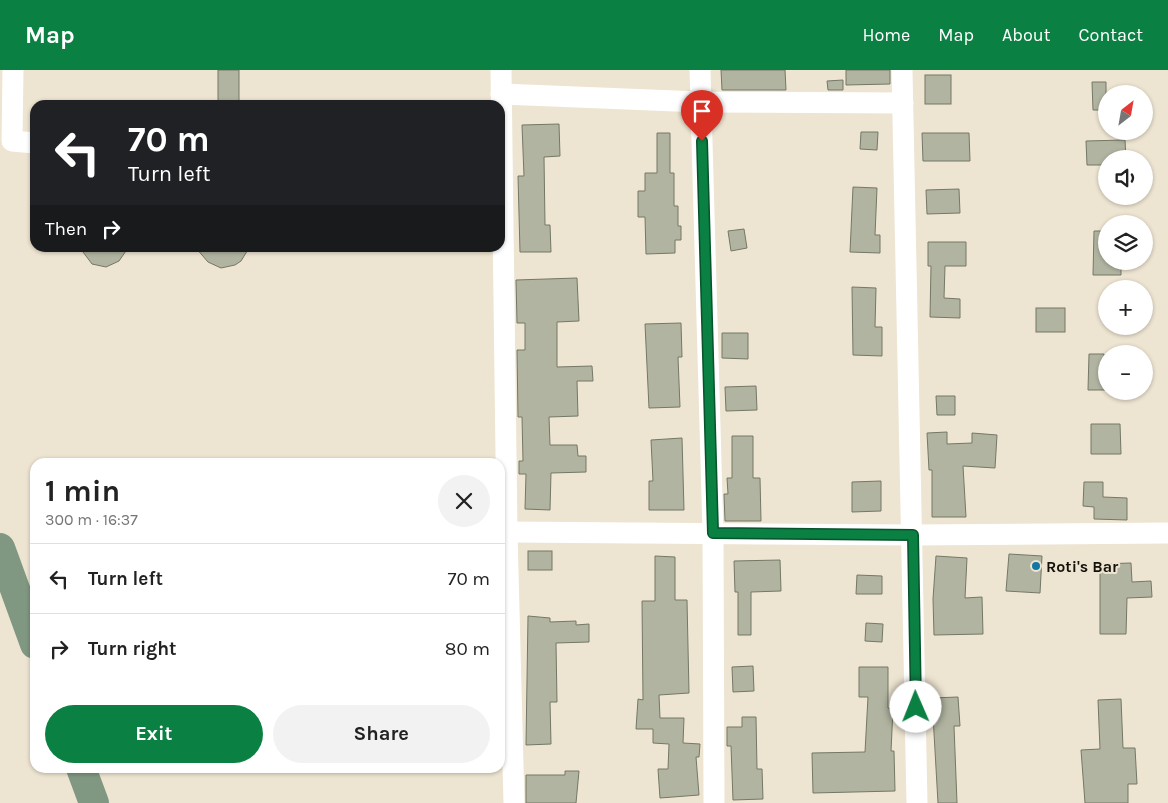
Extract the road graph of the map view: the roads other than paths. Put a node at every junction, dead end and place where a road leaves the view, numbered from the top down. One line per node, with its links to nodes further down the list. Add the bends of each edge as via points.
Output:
1 (13, 70): 9 (street, via 12,141)
2 (501, 70): 5 (street)
3 (700, 70): 7 (street)
4 (902, 70): 8 (street)
5 (501, 94): 6 (street); 7 (street)
6 (501, 100)
7 (700, 102): 8 (street); 12 (street)
8 (903, 103): 14 (street)
9 (30, 143)
10 (503, 252): 11 (street)
11 (506, 532): 12 (street); 15 (street)
12 (713, 533): 14 (street); 16 (street)
13 (1168, 533): 14 (street)
14 (913, 535): 17 (street)
15 (514, 803)
16 (714, 803)
17 (917, 803)

